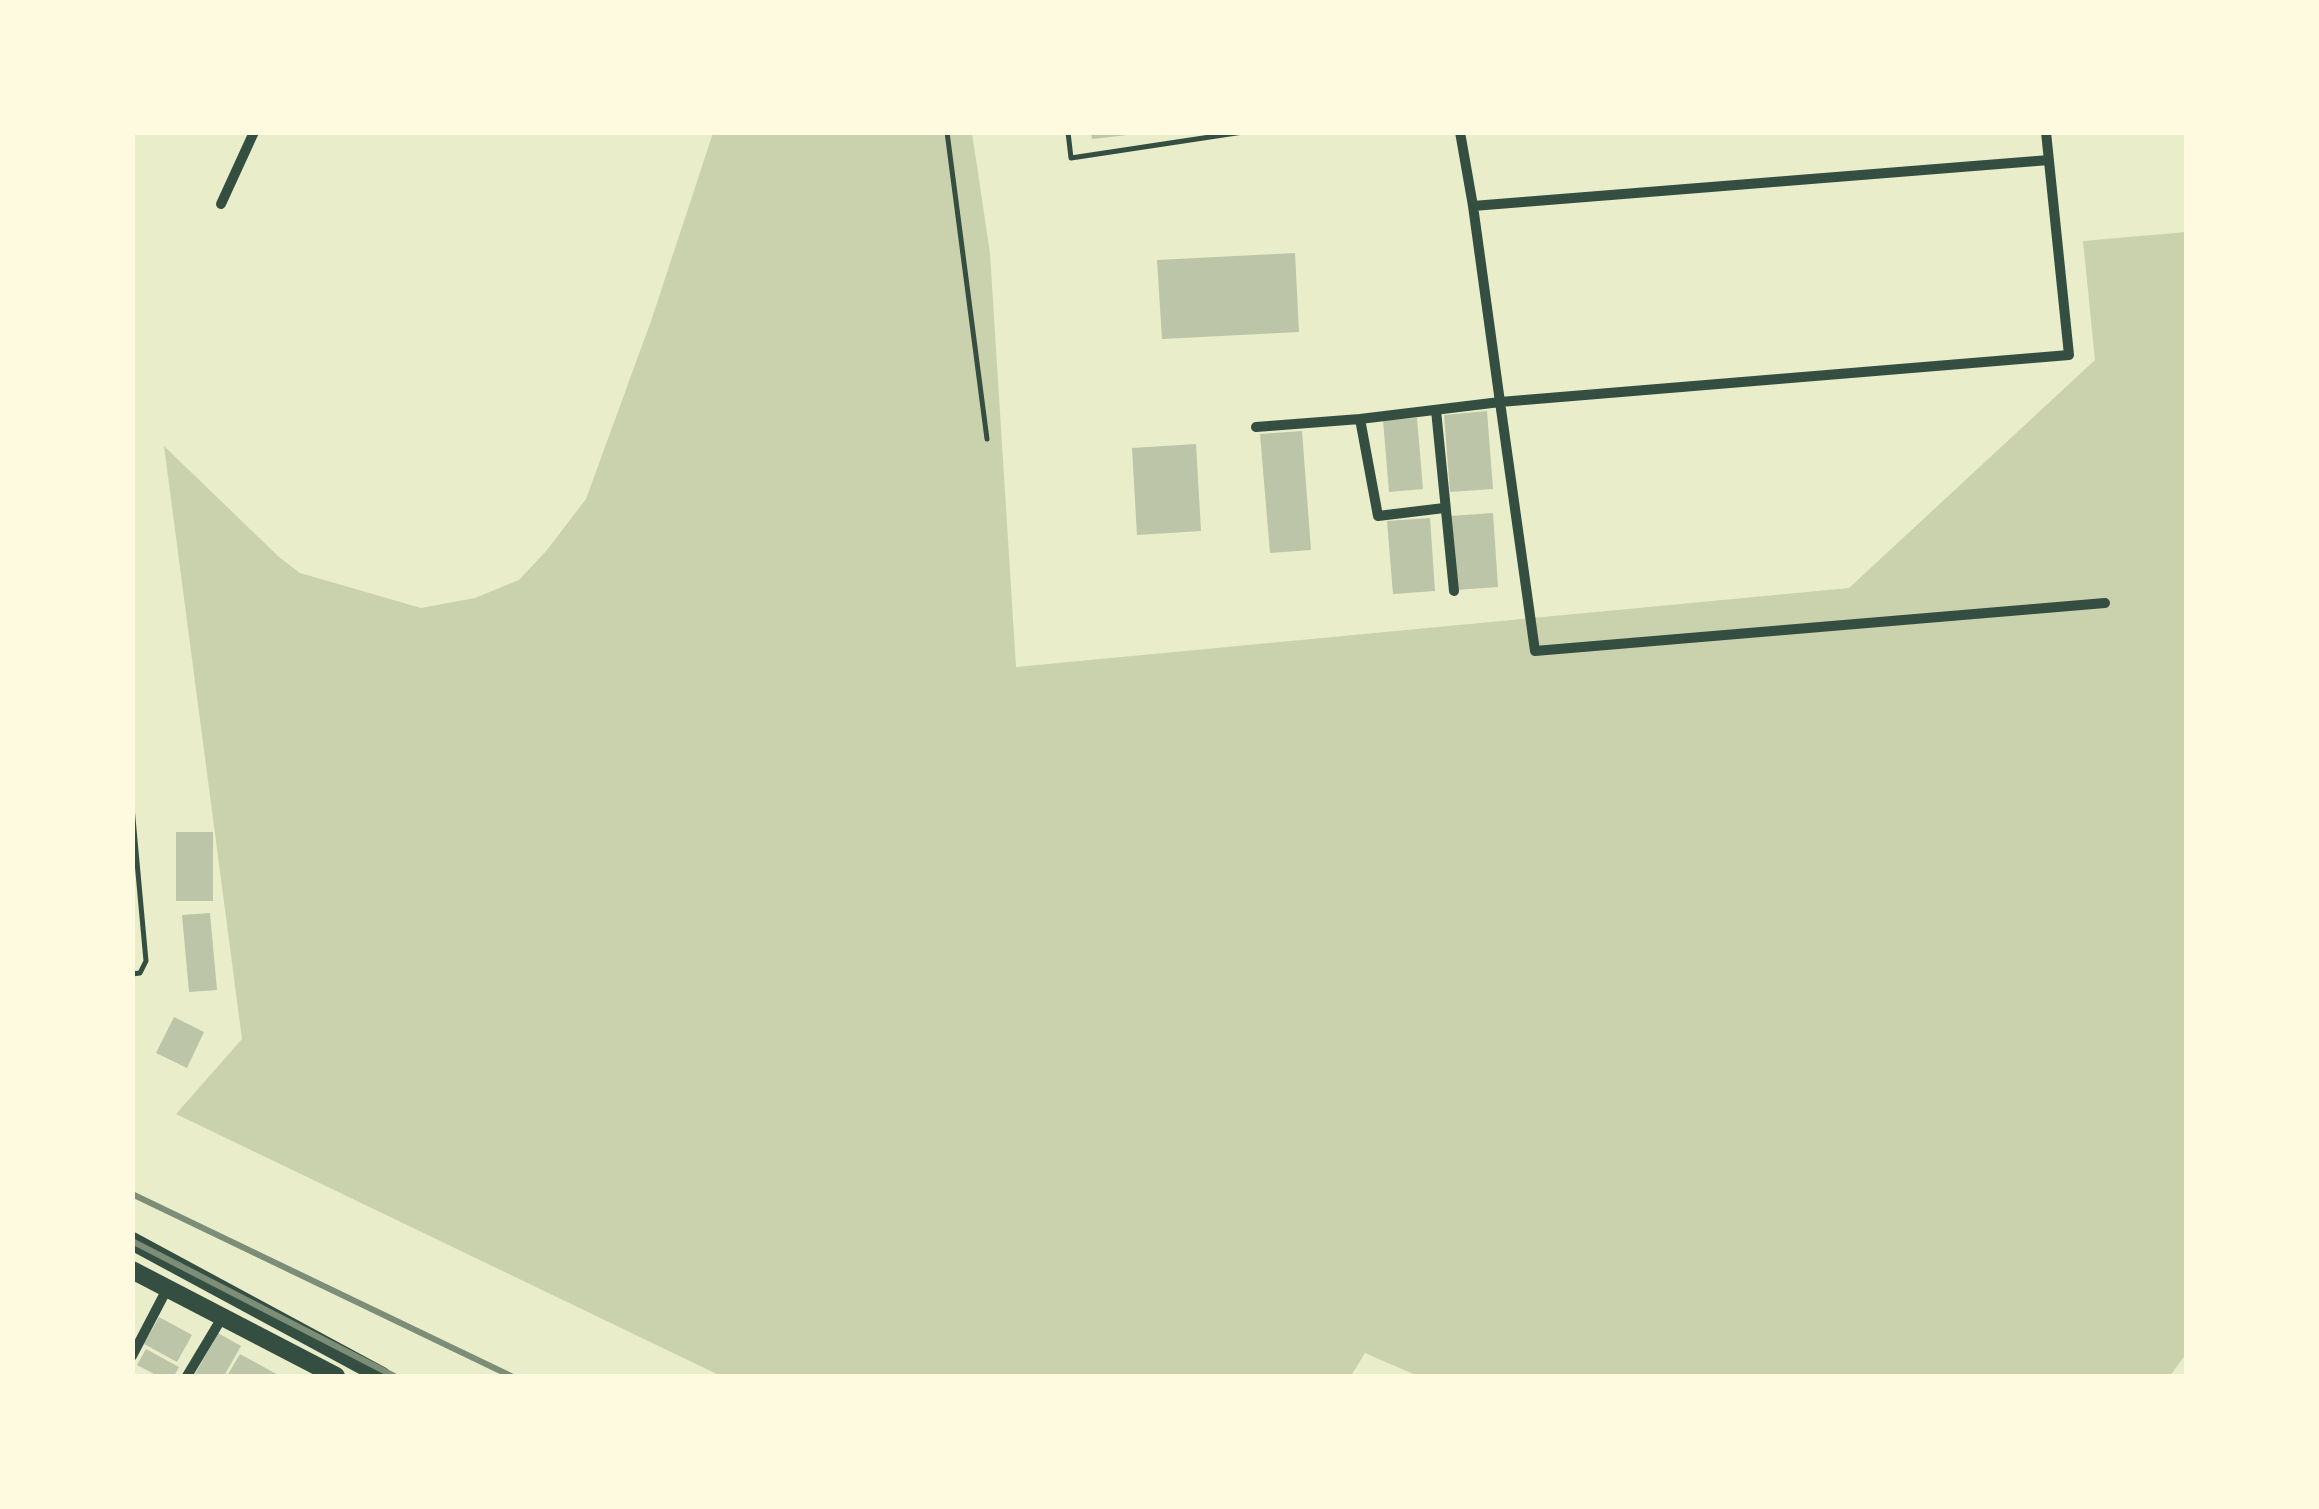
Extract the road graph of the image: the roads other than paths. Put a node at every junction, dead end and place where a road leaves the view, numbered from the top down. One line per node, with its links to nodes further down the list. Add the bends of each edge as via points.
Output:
1 (254, 132): 9 (street)
2 (946, 132): 15 (lane)
3 (1068, 132): 7 (lane, via 1071,158)
4 (1244, 132): 7 (lane)
5 (1460, 132): 10 (street)
6 (2046, 132): 8 (street)
7 (1197, 135)
8 (2049, 160): 10 (street); 11 (street, via 2070,355)
9 (221, 204)
10 (1473, 206): 11 (street)
11 (1500, 402): 12 (street); 18 (street, via 1535,650)
12 (1436, 410): 13 (street); 16 (street)
13 (1360, 419): 14 (street); 16 (street, via 1378,516)
14 (1256, 427)
15 (987, 438)
16 (1444, 508): 17 (street)
17 (1454, 591)
18 (2104, 603)
19 (132, 615): 20 (lane)
20 (132, 635)
21 (132, 807): 22 (lane, via 146,961)
22 (132, 974)
23 (132, 1241): 28 (main road)
24 (132, 1270): 25 (main road)
25 (167, 1289): 26 (main road); 27 (street)
26 (223, 1316): 29 (street); 30 (main road)
27 (132, 1356)
28 (357, 1371): 31 (main road)
29 (186, 1376)
30 (336, 1376)
31 (382, 1376)

